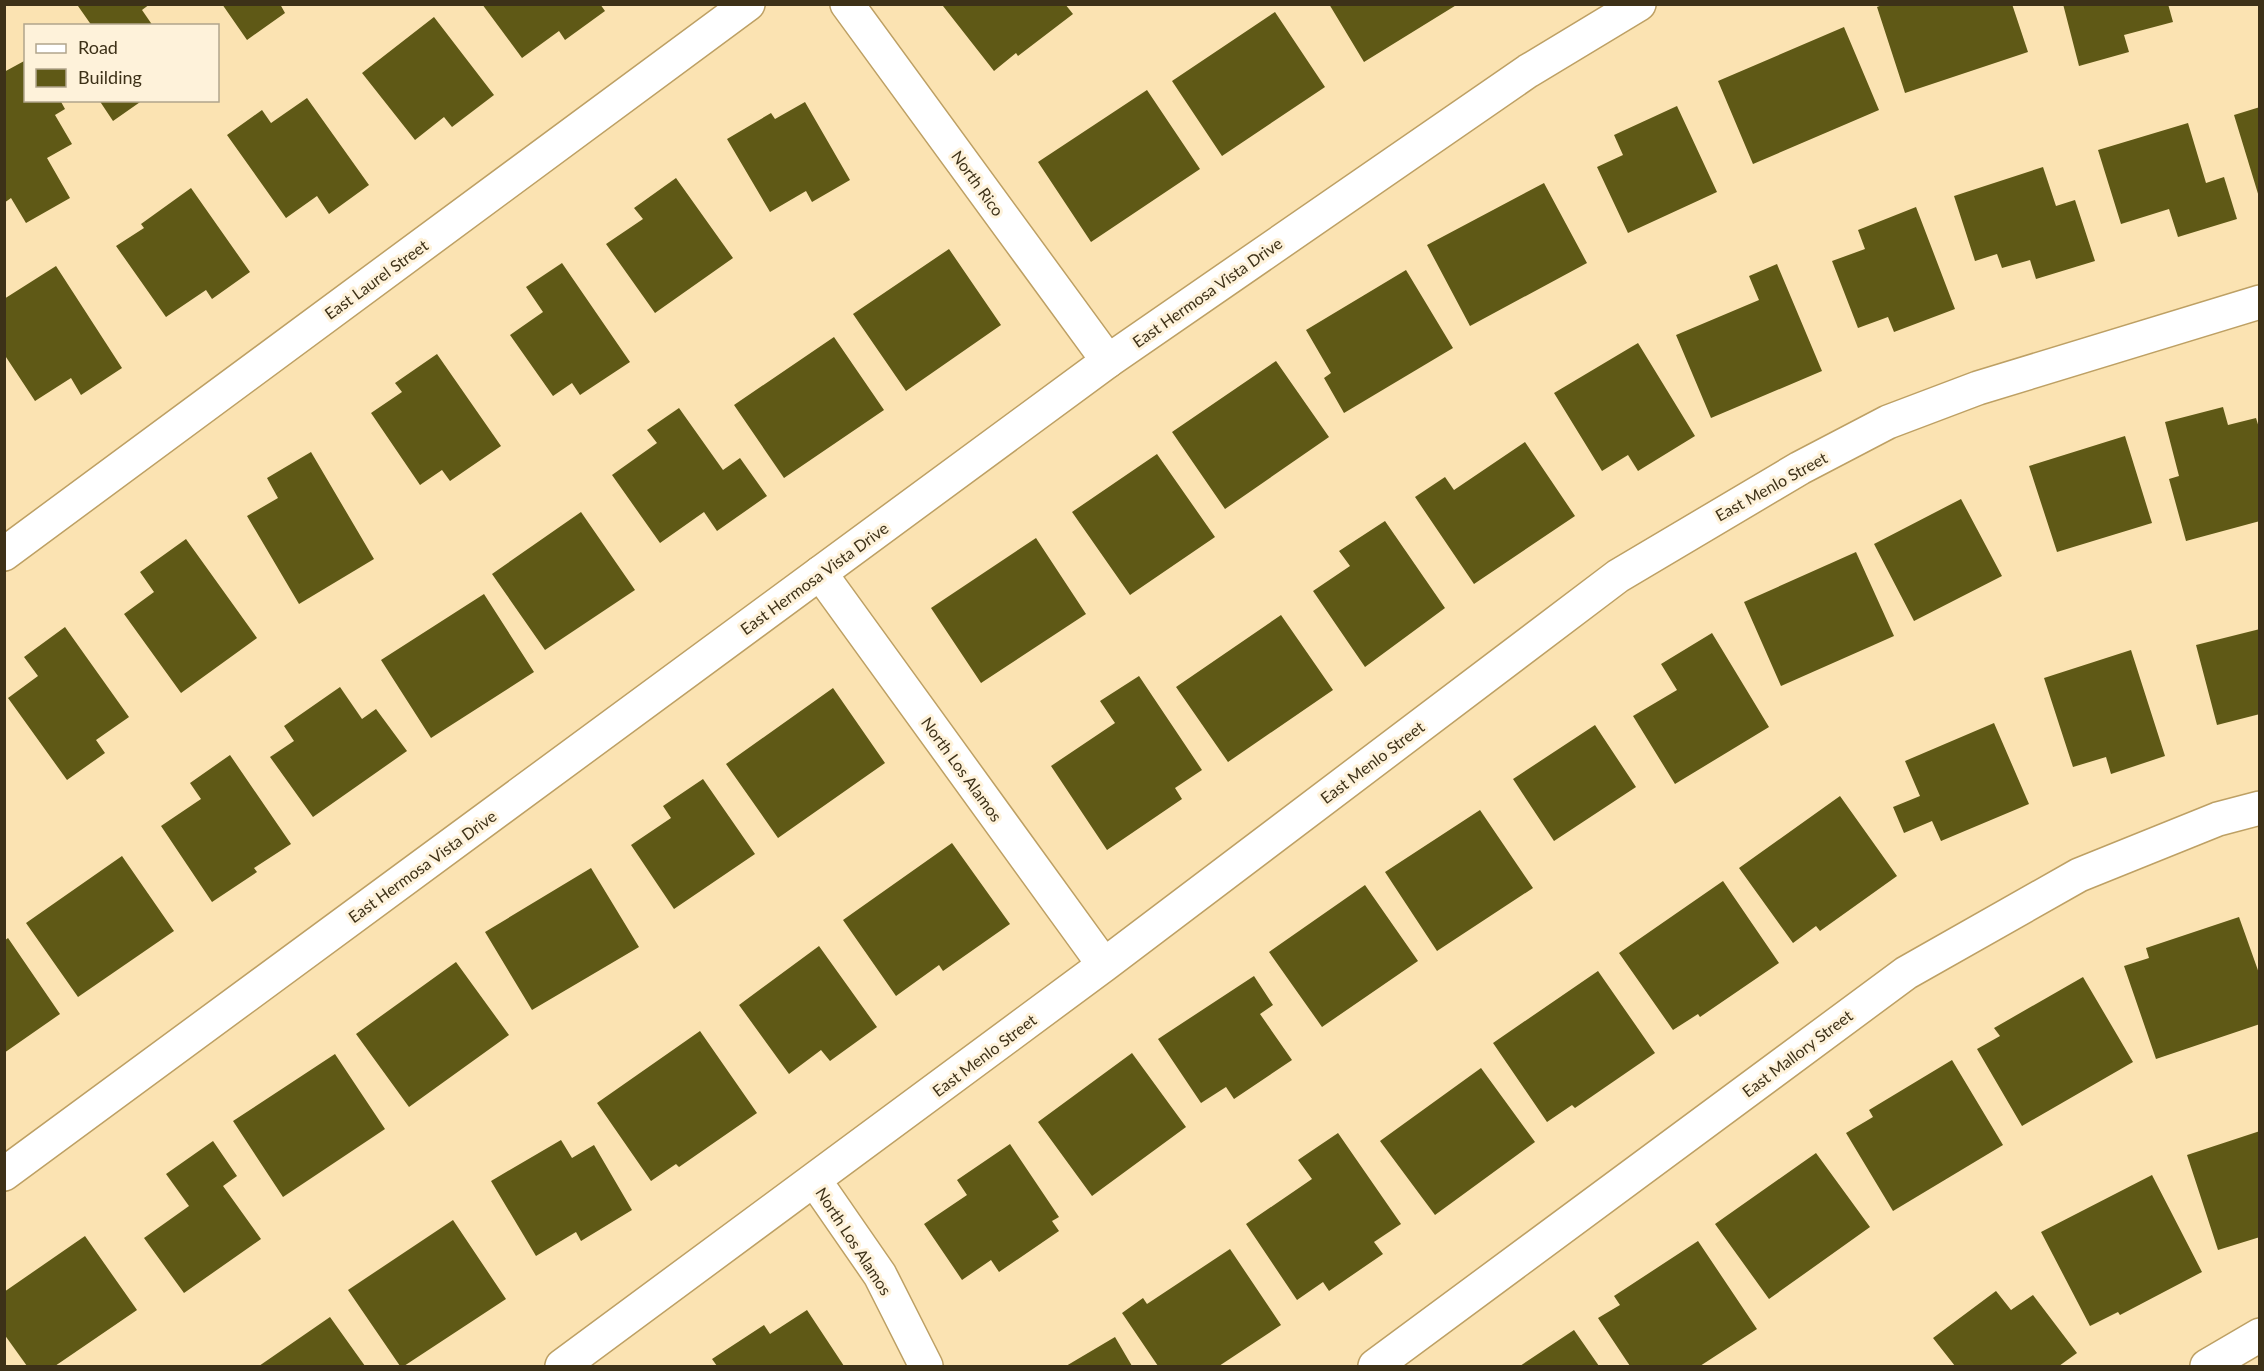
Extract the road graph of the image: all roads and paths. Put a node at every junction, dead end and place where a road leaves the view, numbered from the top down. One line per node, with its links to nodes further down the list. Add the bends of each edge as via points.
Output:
1 (748, 4): 6 (street, East Laurel Street)
2 (847, 4): 5 (street, North Rico)
3 (1639, 4): 5 (street, East Hermosa Vista Drive, via 1528,71)
4 (2259, 302): 9 (street, East Menlo Street, via 1978,388 1888,422 1762,491 1618,576)
5 (1108, 361): 7 (street, East Hermosa Vista Drive)
6 (4, 554)
7 (820, 573): 9 (street, North Los Alamos); 10 (street, East Hermosa Vista Drive)
8 (2259, 808): 15 (street, East Mallory Street, via 2218,819 2079,875 1906,972)
9 (1104, 965): 11 (street, East Menlo Street)
10 (4, 1174)
11 (815, 1181): 13 (street, East Menlo Street); 14 (street, North Los Alamos, via 880,1275)
12 (2259, 1335): 16 (street)
13 (562, 1366)
14 (926, 1366)
15 (1375, 1366)
16 (2207, 1366)

